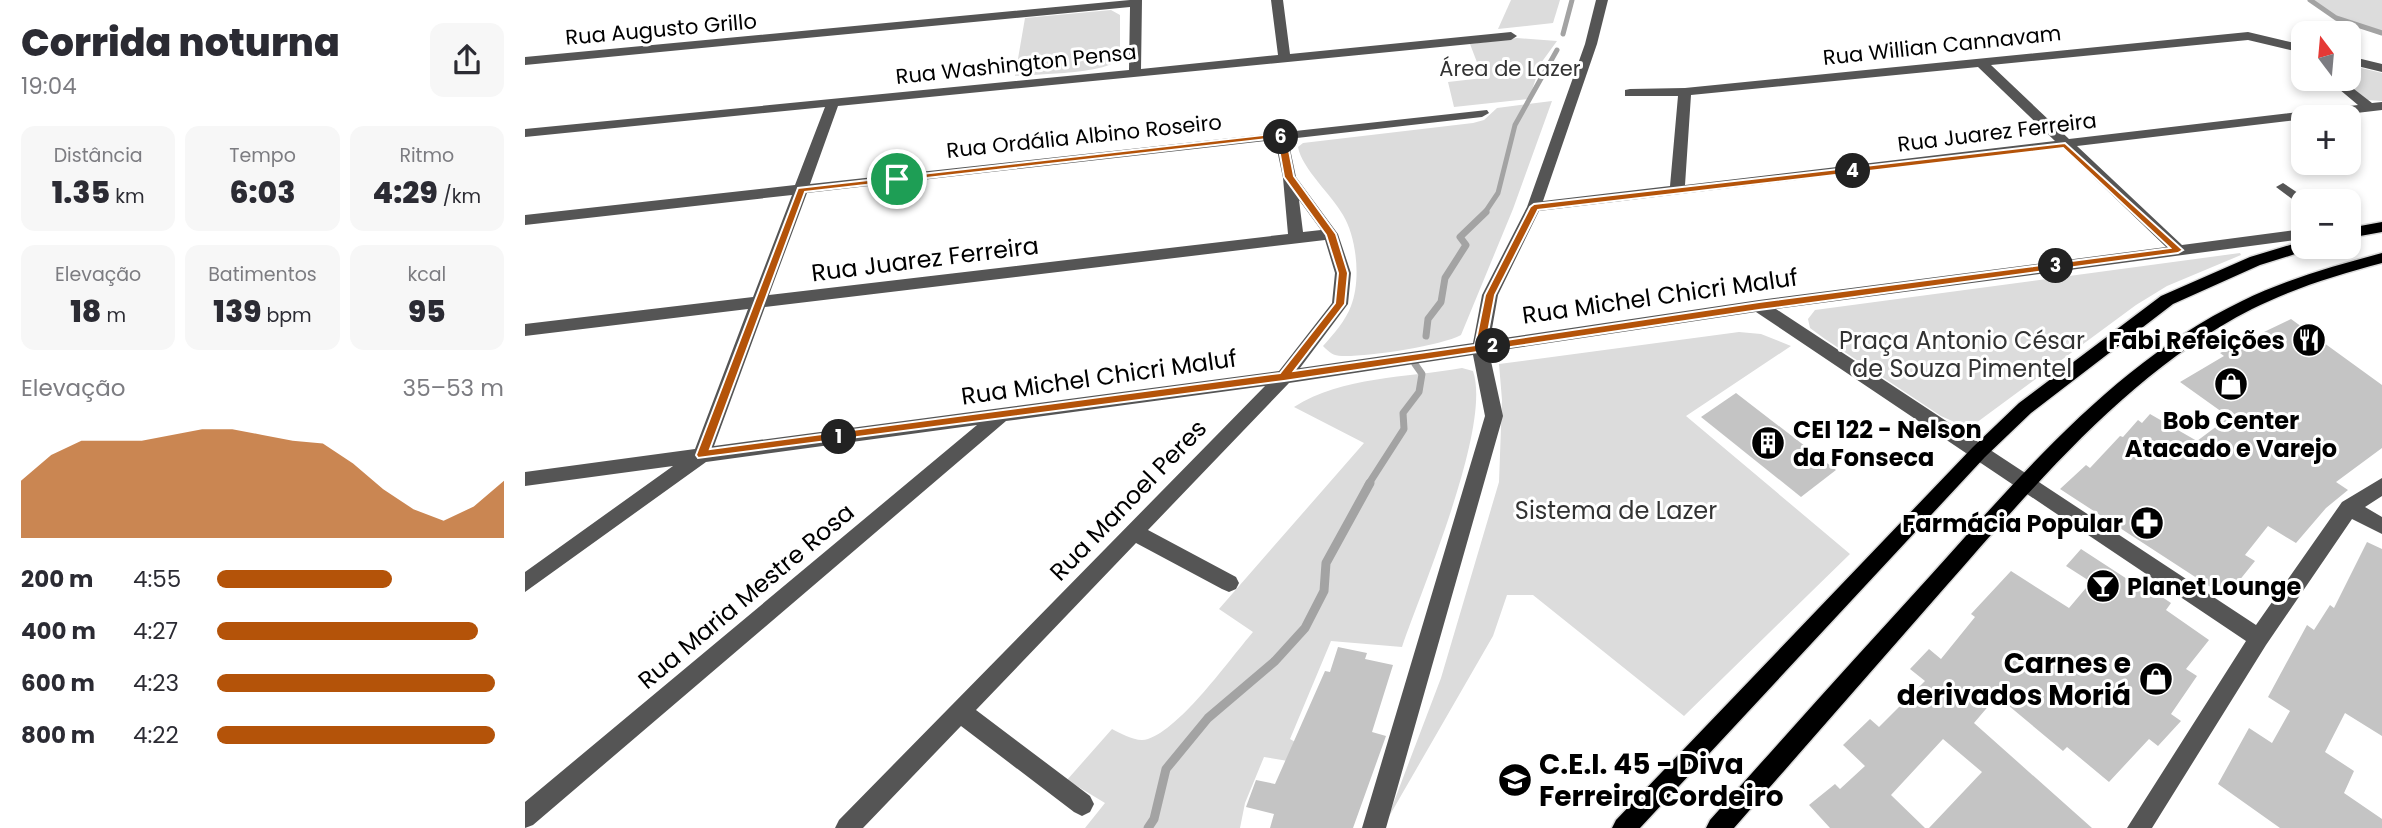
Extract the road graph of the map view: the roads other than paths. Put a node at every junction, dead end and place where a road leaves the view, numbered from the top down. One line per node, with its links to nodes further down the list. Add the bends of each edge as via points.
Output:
1 (1277, 0): 6 (street)
2 (1602, 0): 26 (street)
3 (1136, 2): 7 (street, Rua Augusto Grillo); 11 (street)
4 (1511, 36): 6 (street, Rua Washington Pensa)
5 (2291, 46): 8 (street, Rua Willian Cannavam, via 2248,36)
6 (1285, 58): 11 (street, Rua Washington Pensa)
7 (525, 61)
8 (1980, 62): 13 (street, Rua Willian Cannavam); 20 (street)
9 (2361, 63): 10 (street)
10 (2382, 68)
11 (1135, 73): 15 (street, Rua Washington Pensa)
12 (2351, 91): 16 (street)
13 (1685, 92): 14 (street, Rua Willian Cannavam); 24 (street)
14 (1630, 93)
15 (833, 103): 18 (street, Rua Washington Pensa); 23 (street)
16 (2376, 107): 20 (street, Rua Juarez Ferreira)
17 (1482, 114): 19 (street, Rua Ordália Albino Roseiro)
18 (525, 133)
19 (1281, 135): 21 (street, Rua Manoel Peres); 23 (street, Rua Ordália Albino Roseiro)
20 (2065, 145): 24 (street, Rua Juarez Ferreira); 33 (street)
21 (1289, 177): 30 (street, Rua Manoel Peres); 32 (street, Rua Manoel Peres)
22 (2283, 187): 25 (street)
23 (801, 190): 27 (street, Rua Ordália Albino Roseiro); 36 (street)
24 (1677, 192): 26 (street, Rua Juarez Ferreira)
25 (2291, 193)
26 (1534, 207): 39 (street, via 1490,295)
27 (525, 220)
28 (2382, 227): 29 (main road)
29 (2361, 231)
30 (1331, 234): 32 (street, Rua Juarez Ferreira); 40 (street, Rua Manoel Peres, via 1343,273 1340,304)
31 (2291, 236): 33 (street, Rua Michel Chicri Maluf)
32 (1296, 238): 36 (street, Rua Juarez Ferreira)
33 (2178, 250): 37 (street, Rua Michel Chicri Maluf)
34 (2291, 250): 42 (main road, via 2168,300 2025,408)
35 (2382, 258): 45 (main road, via 2351,263 2221,316 2134,379)
36 (759, 302): 38 (street, Rua Juarez Ferreira); 43 (street)
37 (1759, 306): 39 (street, Rua Michel Chicri Maluf); 42 (street)
38 (525, 330)
39 (1480, 348): 40 (street, Rua Michel Chicri Maluf); 57 (street, via 1495,416)
40 (1284, 377): 41 (street, Rua Michel Chicri Maluf); 49 (street, Rua Manoel Peres)
41 (1001, 415): 43 (street, Rua Michel Chicri Maluf); 55 (street, Rua Maria Mestre Rosa)
42 (1979, 452): 45 (street); 58 (main road)
43 (702, 455): 44 (street, Rua Michel Chicri Maluf); 50 (street)
44 (525, 479)
45 (2025, 482): 52 (street); 59 (main road)
46 (2382, 486): 47 (street)
47 (2349, 508): 48 (street); 52 (street)
48 (2382, 526)
49 (1134, 532): 51 (street); 53 (street, Rua Manoel Peres)
50 (525, 583)
51 (1229, 583)
52 (2259, 638): 60 (street)
53 (960, 712): 54 (street); 56 (street, Rua Manoel Peres)
54 (1082, 804)
55 (525, 817)
56 (847, 828)
57 (1374, 828)
58 (1625, 828)
59 (1718, 828)
60 (2139, 828)

